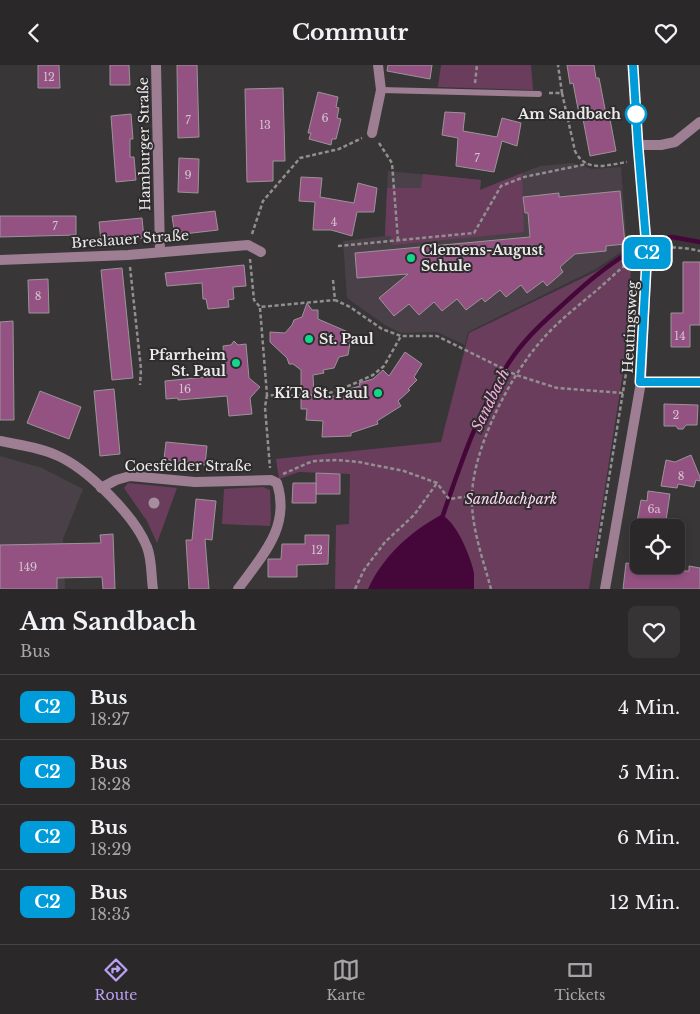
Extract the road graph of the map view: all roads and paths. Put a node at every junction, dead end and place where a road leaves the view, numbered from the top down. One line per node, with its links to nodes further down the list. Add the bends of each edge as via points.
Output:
1 (156, 65): 18 (street, Hamburger Straße)
2 (378, 65): 6 (street)
3 (477, 65): 7 (path)
4 (558, 65): 8 (path)
5 (633, 65): 12 (street, Heutingsweg)
6 (381, 90): 7 (lane); 11 (street)
7 (473, 92): 9 (lane)
8 (562, 93): 9 (path); 14 (path, via 575,151)
9 (539, 94)
10 (700, 122): 12 (street, via 675,142)
11 (372, 133): 15 (path, via 392,163); 16 (path, via 338,149 300,158 263,201)
12 (638, 145): 21 (street, Heutingsweg)
13 (627, 162): 14 (path)
14 (587, 164): 15 (path, via 524,177 501,186 474,233)
15 (398, 240): 17 (path)
16 (248, 245): 18 (street, Breslauer Straße); 20 (street); 27 (path, via 254,300)
17 (338, 246)
18 (160, 251): 22 (street, Breslauer Straße)
19 (700, 251): 21 (path, via 665,248)
20 (261, 252)
21 (647, 253): 31 (street, Heutingsweg)
22 (128, 255): 23 (street, Breslauer Straße); 33 (path)
23 (0, 260)
24 (633, 269): 30 (path, via 633,259 541,341)
25 (333, 280): 26 (path)
26 (335, 300): 27 (path); 28 (path, via 382,329)
27 (260, 307): 35 (path)
28 (401, 336): 30 (path, via 437,336); 35 (path, via 384,365 373,375 351,385 324,395)
29 (629, 355): 34 (path)
30 (516, 375): 34 (path, via 557,388); 40 (path, via 494,416 483,446)
31 (640, 382): 32 (street); 46 (street, Heutingsweg)
32 (700, 382)
33 (140, 385)
34 (623, 393): 41 (path)
35 (267, 395): 37 (path, via 265,407)
36 (0, 441): 39 (street, via 56,455)
37 (271, 480): 38 (path, via 308,463 338,460 404,471); 39 (street, Coesfelder Straße, via 196,482 130,476 116,479); 43 (street, Coesfelder Straße, via 279,491 278,528)
38 (437, 483): 40 (path, via 449,499); 44 (path, via 414,515 385,542)
39 (102, 488): 42 (street, via 129,517 148,548)
40 (472, 495): 45 (path, via 473,516)
41 (596, 560)
42 (153, 589)
43 (238, 589)
44 (354, 589)
45 (491, 589)
46 (605, 589)

